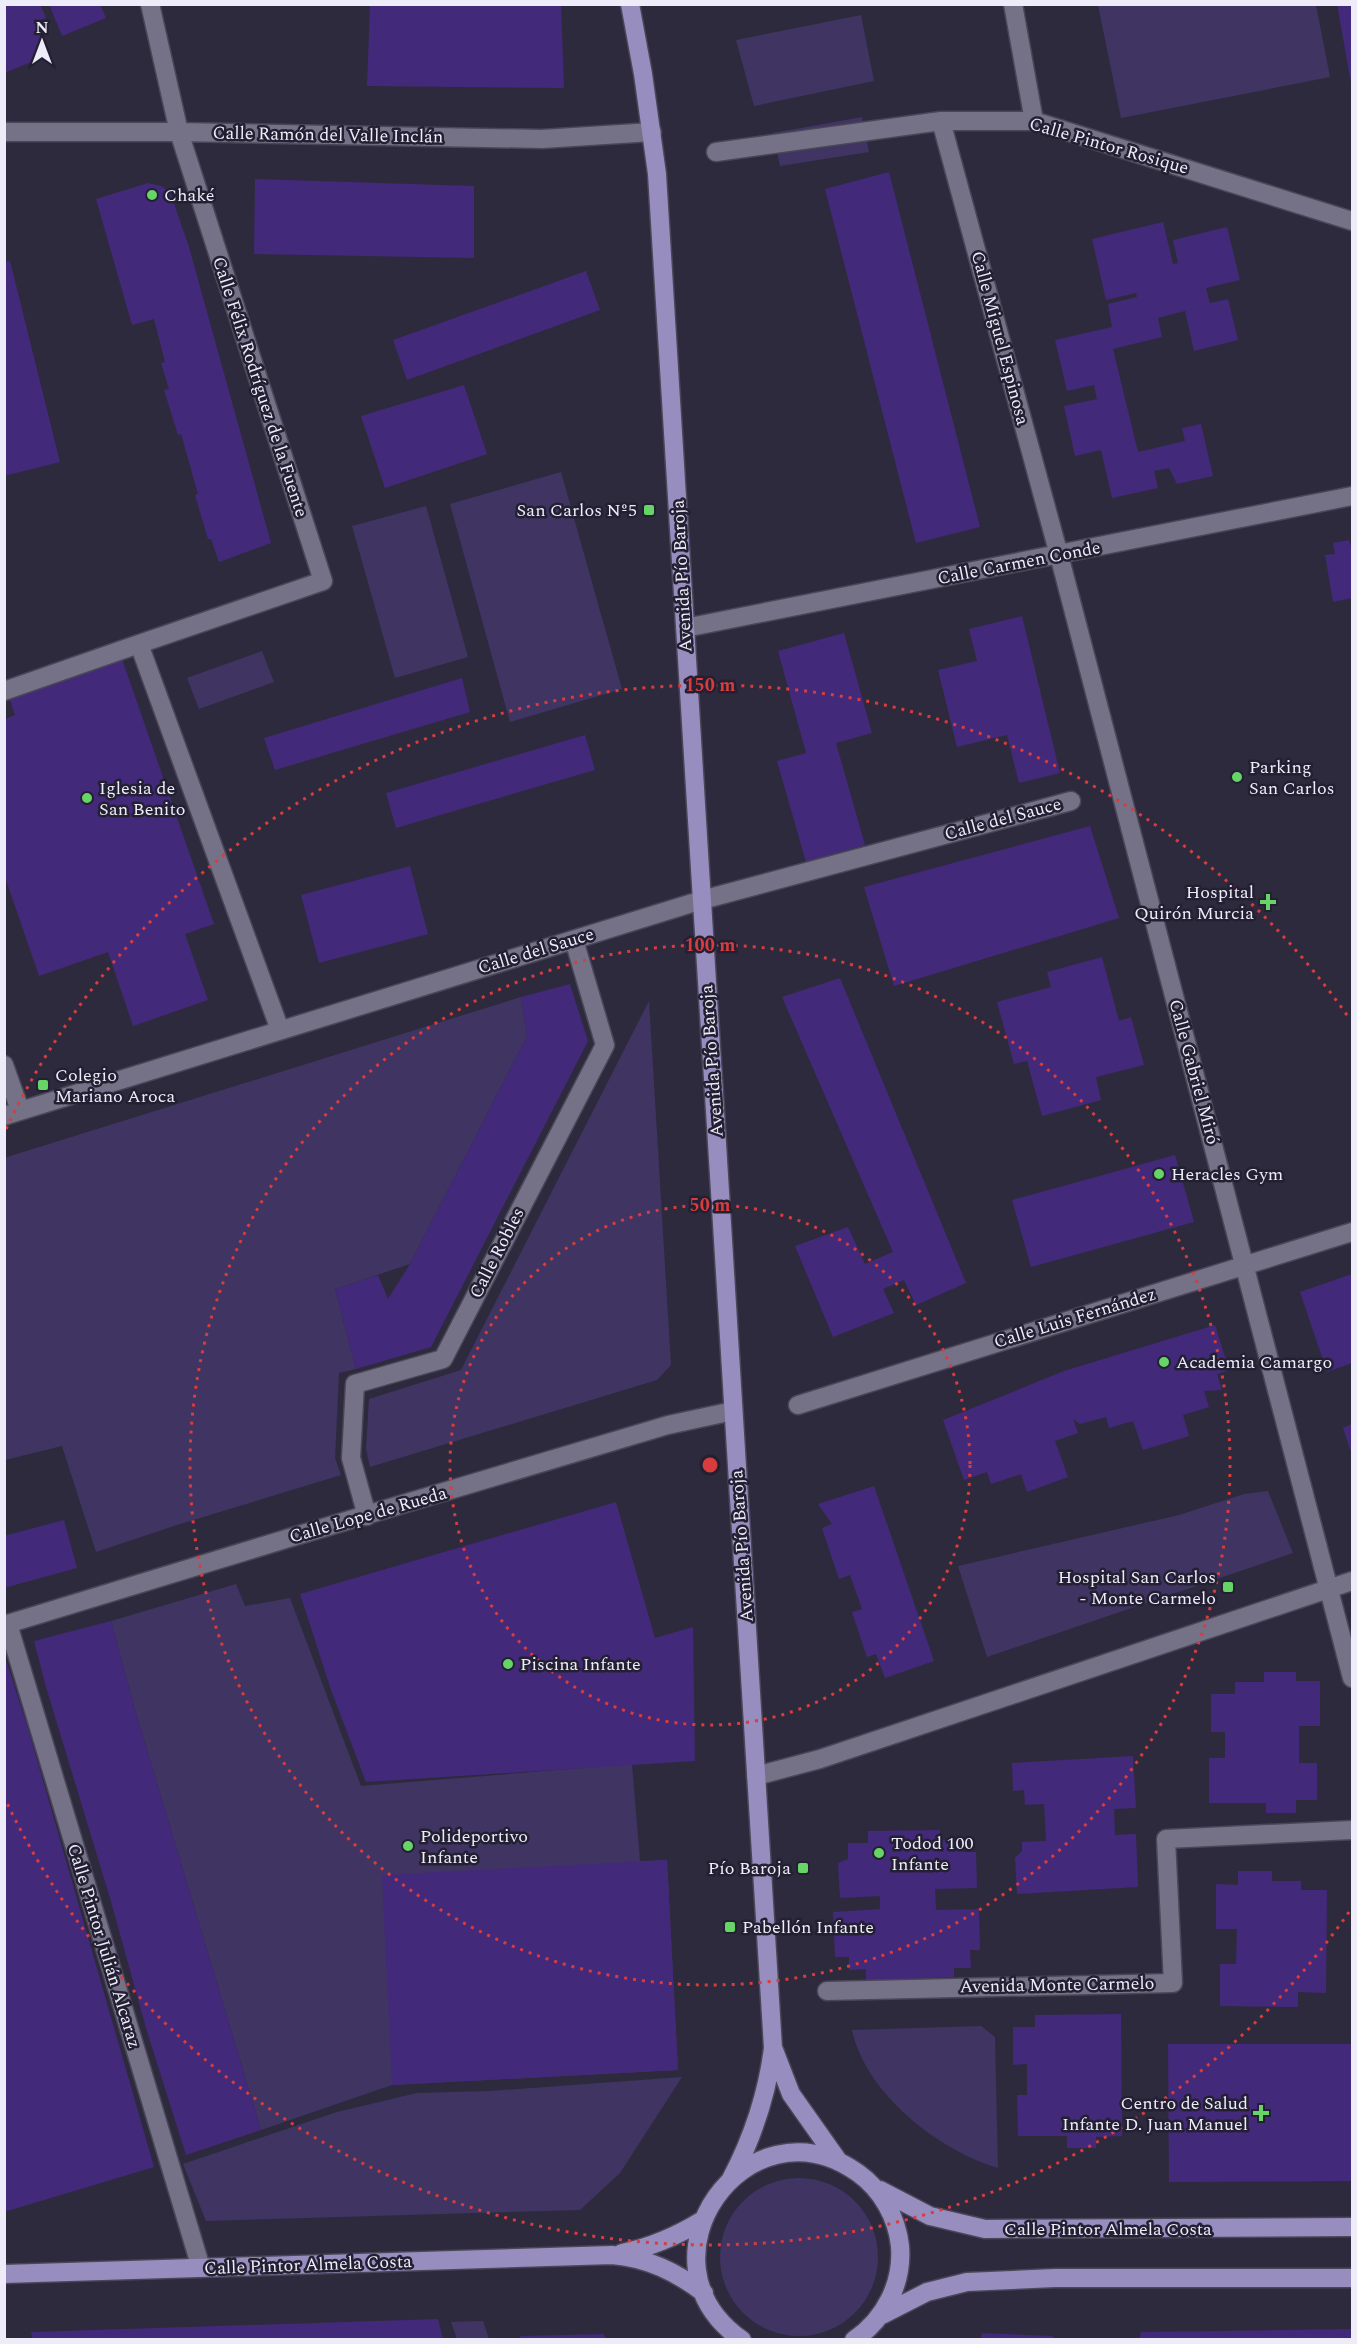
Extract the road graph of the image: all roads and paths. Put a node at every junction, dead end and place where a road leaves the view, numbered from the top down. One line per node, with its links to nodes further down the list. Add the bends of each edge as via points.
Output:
1 (150, 4): 7 (street, Calle Félix Rodríguez de la Fuente)
2 (630, 4): 8 (main road, Avenida Pío Baroja)
3 (1013, 4): 5 (street)
4 (941, 121): 5 (street, Calle Pintor Rosique); 9 (street, Calle Pintor Rosique); 12 (street, Calle Miguel Espinosa)
5 (1034, 121): 10 (street, Calle Pintor Rosique)
6 (4, 132): 7 (street, Calle Ramón del Valle Inclán)
7 (179, 132): 8 (street, Calle Ramón del Valle Inclán, via 542,139); 14 (street, Calle Félix Rodríguez de la Fuente, via 323,581)
8 (652, 132): 13 (main road, Avenida Pío Baroja)
9 (716, 152)
10 (1353, 220)
11 (1353, 496): 12 (street, Calle Carmen Conde)
12 (1059, 555): 13 (street, Calle Carmen Conde); 23 (street, Calle Gabriel Miró)
13 (685, 628): 17 (main road, Avenida Pío Baroja)
14 (139, 644): 15 (street, Calle Félix Rodríguez de la Fuente); 19 (street)
15 (4, 692)
16 (1071, 801): 17 (street, Calle del Sauce)
17 (702, 900): 18 (street, Calle del Sauce); 25 (main road, Avenida Pío Baroja)
18 (574, 940): 19 (street, Calle del Sauce); 26 (street, Calle Robles, via 605,1045 442,1359 355,1384 351,1458)
19 (280, 1030): 21 (street, Calle del Sauce)
20 (4, 1065): 21 (street)
21 (12, 1113)
22 (1353, 1232): 23 (street, Calle Luis Fernández)
23 (1244, 1266): 24 (street, Calle Luis Fernández); 28 (street, Calle Gabriel Miró)
24 (798, 1404)
25 (734, 1411): 26 (street, Calle Lope de Rueda, via 668,1425); 31 (main road, Avenida Pío Baroja)
26 (367, 1516): 29 (street, Calle Lope de Rueda)
27 (1353, 1581): 28 (street)
28 (1328, 1590): 30 (street, Calle Gabriel Miró); 31 (street, via 820,1759)
29 (6, 1625): 41 (street, Calle Pintor Julián Alcaraz)
30 (1353, 1678)
31 (756, 1776): 34 (main road, Avenida Pío Baroja)
32 (1353, 1830): 33 (street, Avenida Monte Carmelo, via 1166,1839 1173,1983)
33 (828, 1991)
34 (773, 2048): 35 (main road, Avenida Pío Baroja, via 791,2094); 36 (main road, Avenida Pío Baroja, via 759,2117)
35 (839, 2162): 36 (main road, via 807,2154 774,2156); 37 (main road)
36 (731, 2179): 38 (main road, via 714,2198)
37 (873, 2186): 39 (main road, Calle Pintor Almela Costa, via 930,2216 985,2229); 45 (main road, via 891,2212 901,2257 895,2288)
38 (703, 2220): 40 (main road, Calle Pintor Almela Costa, via 679,2235 640,2250); 44 (main road, via 697,2264)
39 (1353, 2227)
40 (612, 2255): 41 (main road, Calle Pintor Almela Costa); 44 (main road, Calle Pintor Almela Costa, via 657,2265)
41 (201, 2268): 42 (main road, Calle Pintor Almela Costa)
42 (4, 2274)
43 (1353, 2278): 45 (main road, via 1055,2278 967,2282 927,2292)
44 (704, 2293): 46 (main road, via 725,2326)
45 (880, 2315): 47 (main road)
46 (742, 2340)
47 (854, 2340)

